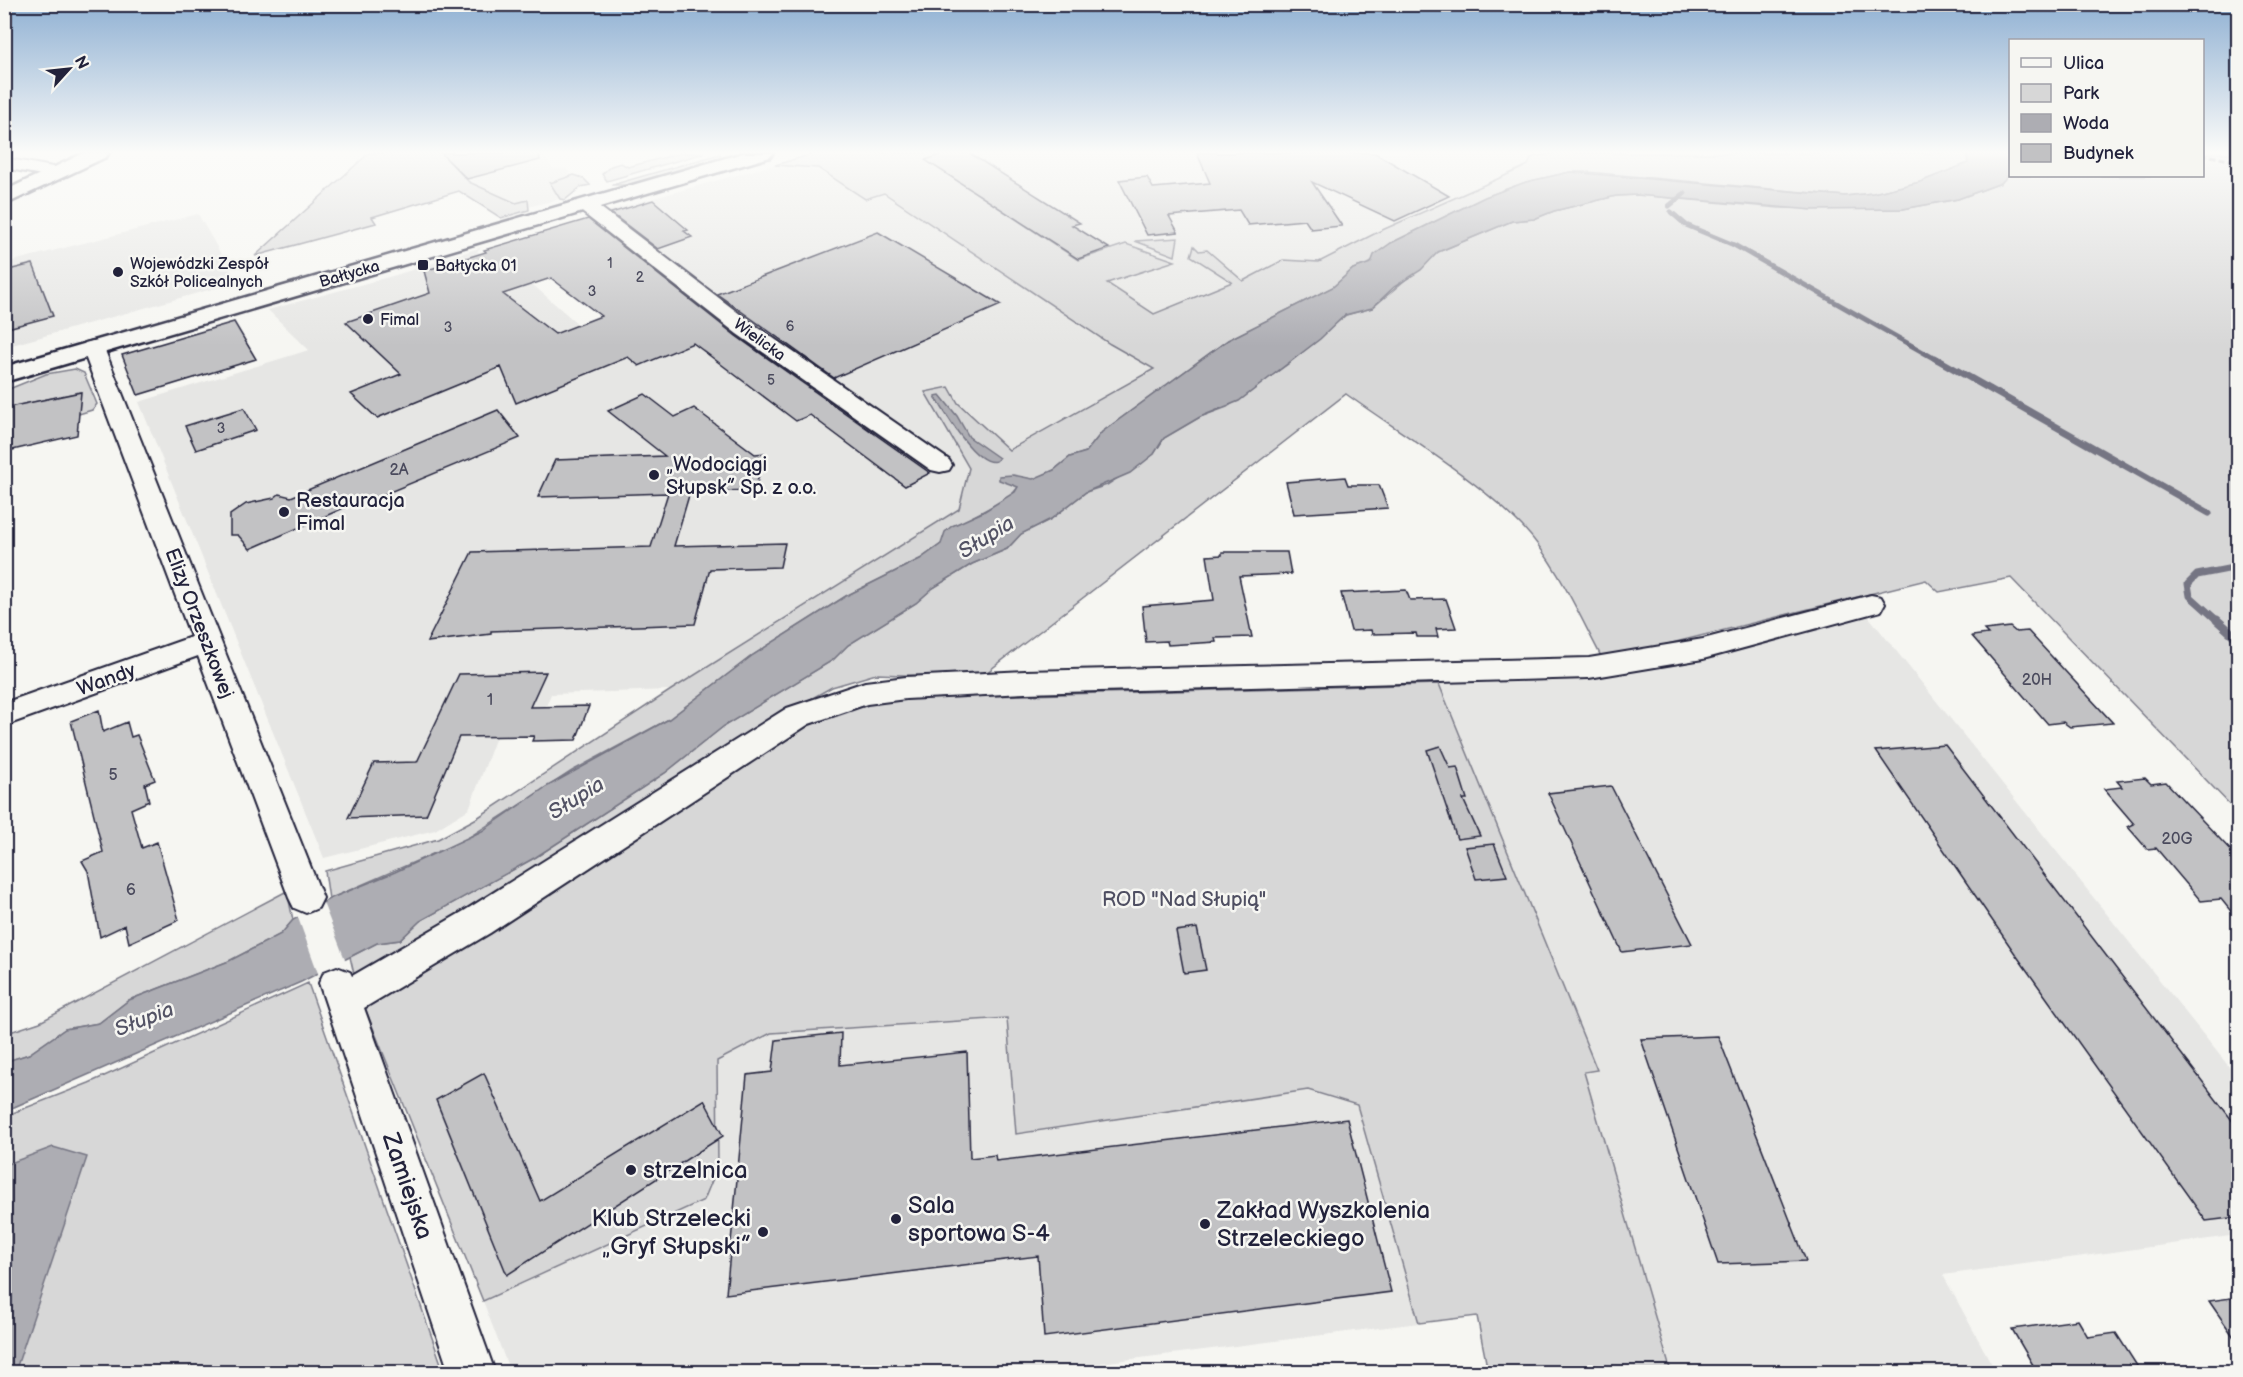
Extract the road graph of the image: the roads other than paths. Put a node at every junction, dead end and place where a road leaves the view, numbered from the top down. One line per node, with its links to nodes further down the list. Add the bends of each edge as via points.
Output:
1 (543, 217): 3 (main road, Bałtycka)
2 (601, 217): 5 (street, Wielicka, via 745,329)
3 (93, 348): 4 (main road, Bałtycka); 7 (street, Elizy Orzeszkowej)
4 (4, 375)
5 (940, 465)
6 (1871, 604): 10 (street, Zamiejska, via 1703,649 1588,668 906,688 865,693 798,716 477,922 341,991)
7 (208, 642): 8 (street, Wandy); 9 (street, Elizy Orzeszkowej)
8 (4, 715)
9 (306, 898)
10 (472, 1372)

